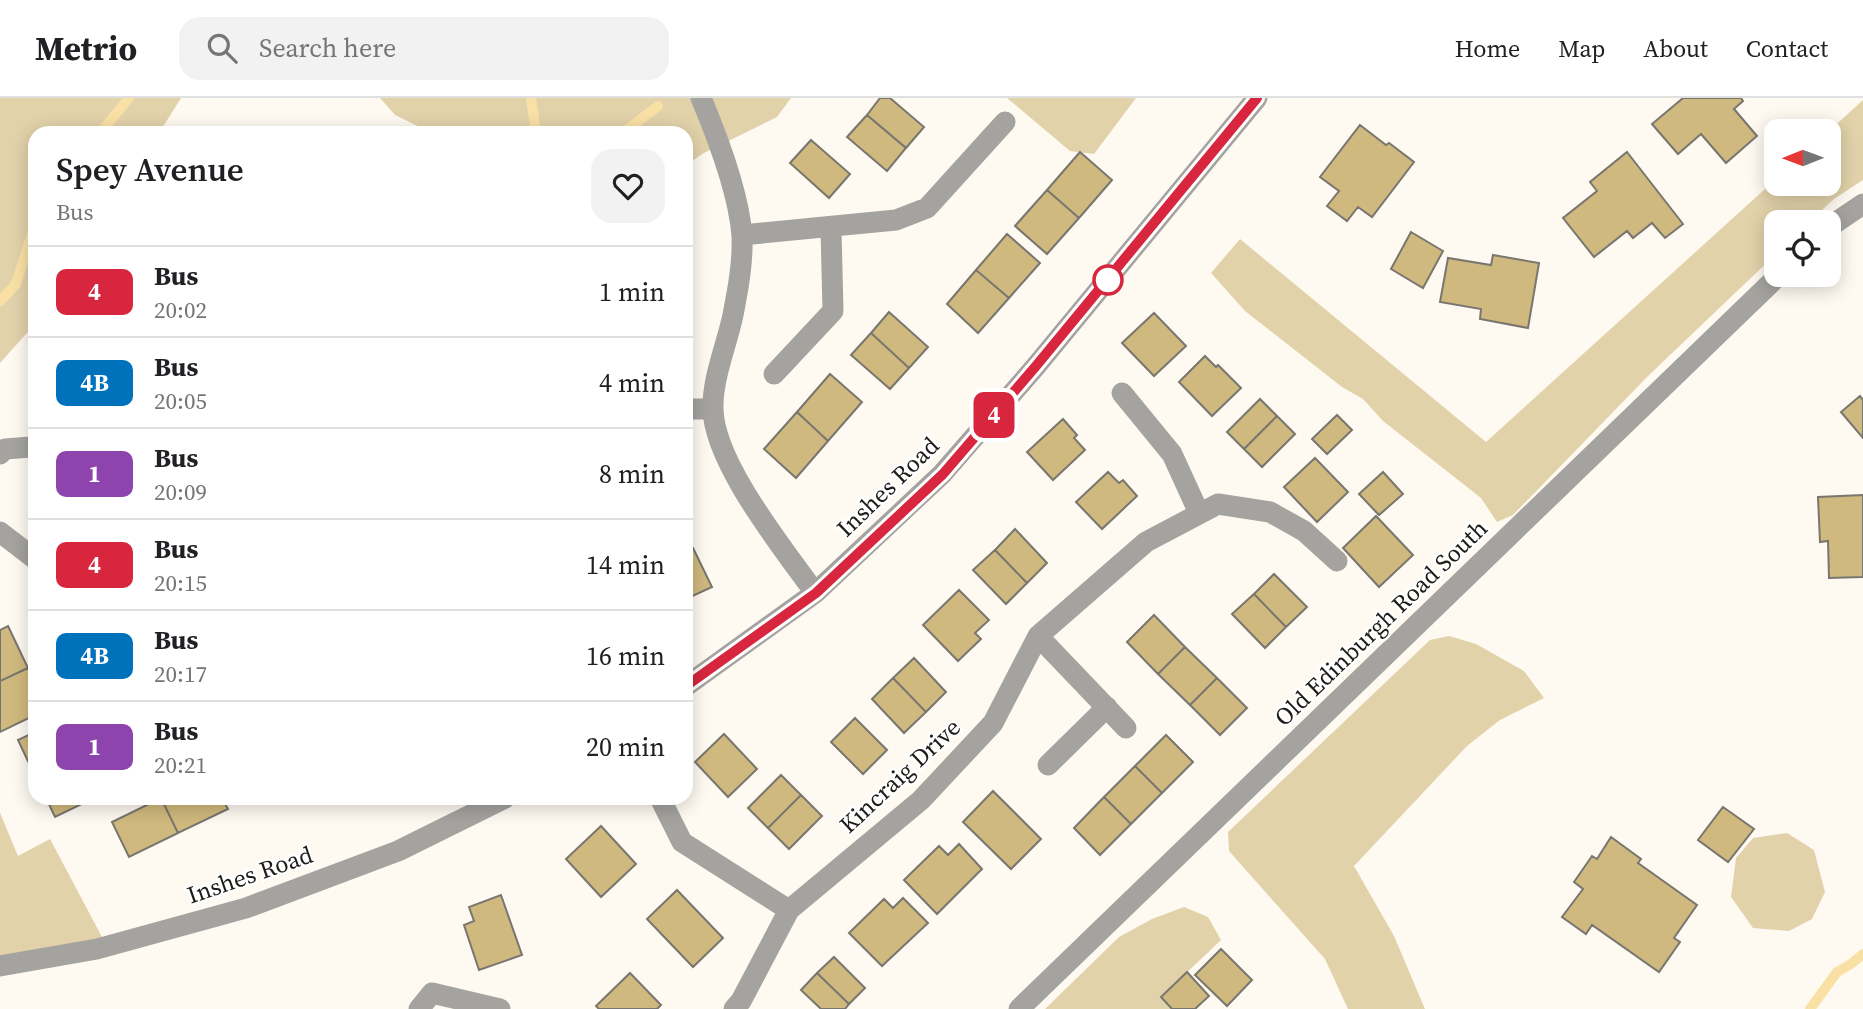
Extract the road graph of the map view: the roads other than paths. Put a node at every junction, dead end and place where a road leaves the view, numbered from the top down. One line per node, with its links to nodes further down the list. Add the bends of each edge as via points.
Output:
1 (701, 98): 7 (street, via 732,188)
2 (1257, 98): 19 (street, Inshes Road, via 943,474)
3 (1005, 122): 6 (street, via 926,208 897,220)
4 (1863, 204): 5 (street)
5 (1841, 219)
6 (831, 228): 7 (street); 9 (street, via 833,311)
7 (742, 234): 12 (street, via 741,277)
8 (1767, 287): 32 (street, Old Edinburgh Road South)
9 (774, 374)
10 (1122, 393): 15 (street, via 1172,454)
11 (693, 409): 12 (street)
12 (713, 409): 19 (street, via 724,457)
13 (28, 447): 14 (street, via 5,449)
14 (0, 454)
15 (1208, 509): 18 (street, via 1270,512 1304,531); 20 (street, Kincraig Drive, via 1146,542)
16 (0, 532): 17 (street)
17 (28, 554)
18 (1337, 561)
19 (816, 593): 21 (street, Inshes Road)
20 (1038, 636): 22 (street); 27 (street, Kincraig Drive, via 993,723 921,800)
21 (693, 681)
22 (1107, 707): 23 (street); 24 (street)
23 (1126, 729)
24 (1048, 765)
25 (491, 805): 28 (street, Inshes Road, via 398,851 246,908 97,949)
26 (664, 805): 27 (street, via 682,842)
27 (789, 910): 31 (street, Kincraig Drive)
28 (0, 966)
29 (419, 1009): 30 (street, via 432,993)
30 (500, 1009)
31 (734, 1009)
32 (1019, 1009)

